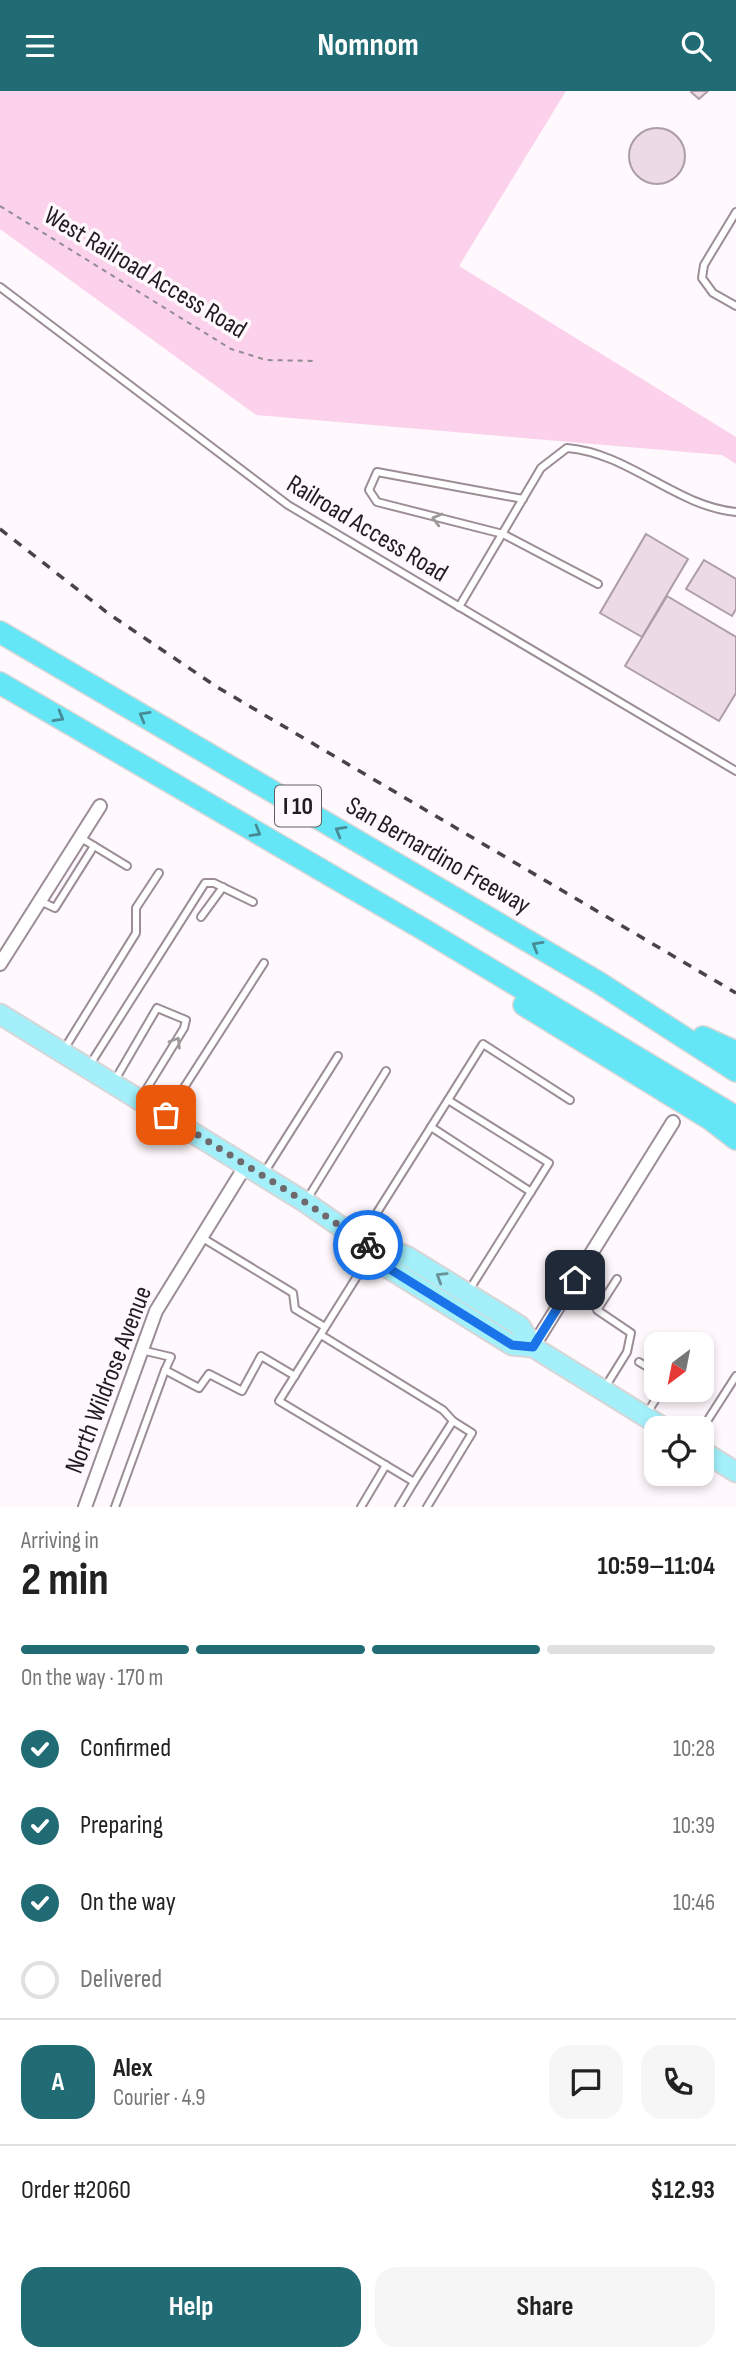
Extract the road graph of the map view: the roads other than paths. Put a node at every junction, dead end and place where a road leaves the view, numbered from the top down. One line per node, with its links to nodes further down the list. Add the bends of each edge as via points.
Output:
1 (736, 212): 3 (lane, via 702,271 713,293)
2 (0, 287): 8 (lane, Railroad Access Road, via 288,505)
3 (736, 306)
4 (523, 499): 5 (lane, via 541,468 568,448 637,471 696,504); 6 (lane); 6 (lane, one-way to 4, via 377,502 369,490 377,472)
5 (736, 512)
6 (503, 534): 7 (lane); 8 (lane)
7 (597, 584)
8 (459, 607): 11 (lane, Railroad Access Road)
9 (0, 632): 24 (highway, San Bernardino Freeway / I 10, one-way to 9)
10 (0, 683): 21 (highway, I 10, one-way to 21)
11 (736, 771)
12 (100, 806): 13 (street)
13 (80, 837): 14 (lane); 18 (street)
14 (94, 846): 15 (lane); 18 (lane, via 55,908)
15 (127, 866)
16 (159, 873): 26 (lane, via 136,908 136,933)
17 (223, 887): 19 (lane); 20 (lane); 29 (lane, via 209,882 202,887)
18 (40, 901): 23 (street)
19 (253, 902)
20 (201, 917)
21 (428, 932): 37 (highway, I 10); 40 (highway, via 547,1021)
22 (264, 963): 36 (lane)
23 (0, 964)
24 (642, 1009): 27 (highway); 31 (highway, San Bernardino Freeway / I 10)
25 (0, 1014): 26 (main road)
26 (62, 1052): 29 (main road)
27 (736, 1052)
28 (338, 1056): 41 (lane)
29 (88, 1068): 32 (main road)
30 (386, 1071): 43 (lane)
31 (736, 1071)
32 (113, 1083): 33 (main road); 33 (lane, one-way to 32, via 186,1020 157,1008)
33 (140, 1100): 36 (main road)
34 (448, 1100): 35 (lane, via 483,1044); 39 (lane); 42 (lane, via 549,1163)
35 (570, 1100)
36 (166, 1115): 41 (main road)
37 (736, 1117)
38 (673, 1122): 50 (street)
39 (430, 1128): 42 (lane); 45 (lane)
40 (736, 1139)
41 (254, 1170): 43 (main road); 44 (street, North Wildrose Avenue)
42 (531, 1192): 47 (lane)
43 (305, 1202): 45 (main road)
44 (201, 1237): 48 (lane, via 293,1293 295,1309); 51 (street, North Wildrose Avenue, via 156,1311)
45 (367, 1244): 47 (main road, one-way to 45, via 408,1257); 48 (lane); 50 (main road, via 385,1266 512,1345)
46 (617, 1279): 57 (lane, via 597,1310 631,1333 627,1352)
47 (467, 1293): 50 (main road, via 520,1326)
48 (325, 1327): 49 (lane)
49 (321, 1335): 55 (lane); 61 (lane, via 443,1410)
50 (533, 1347): 57 (main road)
51 (141, 1350): 54 (lane, via 171,1357); 66 (street, North Wildrose Avenue)
52 (639, 1362): 53 (lane)
53 (644, 1365)
54 (165, 1370): 55 (lane, via 199,1388 209,1374 242,1391 261,1356); 67 (lane)
55 (295, 1376): 63 (lane, via 279,1401)
56 (736, 1376): 60 (lane)
57 (603, 1390): 59 (main road)
58 (654, 1402): 59 (lane)
59 (645, 1416)
60 (710, 1416)
61 (453, 1421): 65 (lane); 70 (lane, via 472,1433)
62 (714, 1458): 64 (main road)
63 (386, 1465): 65 (lane); 68 (lane)
64 (736, 1472)
65 (414, 1482): 69 (lane)
66 (85, 1507)
67 (116, 1507)
68 (361, 1507)
69 (399, 1507)
70 (427, 1507)

